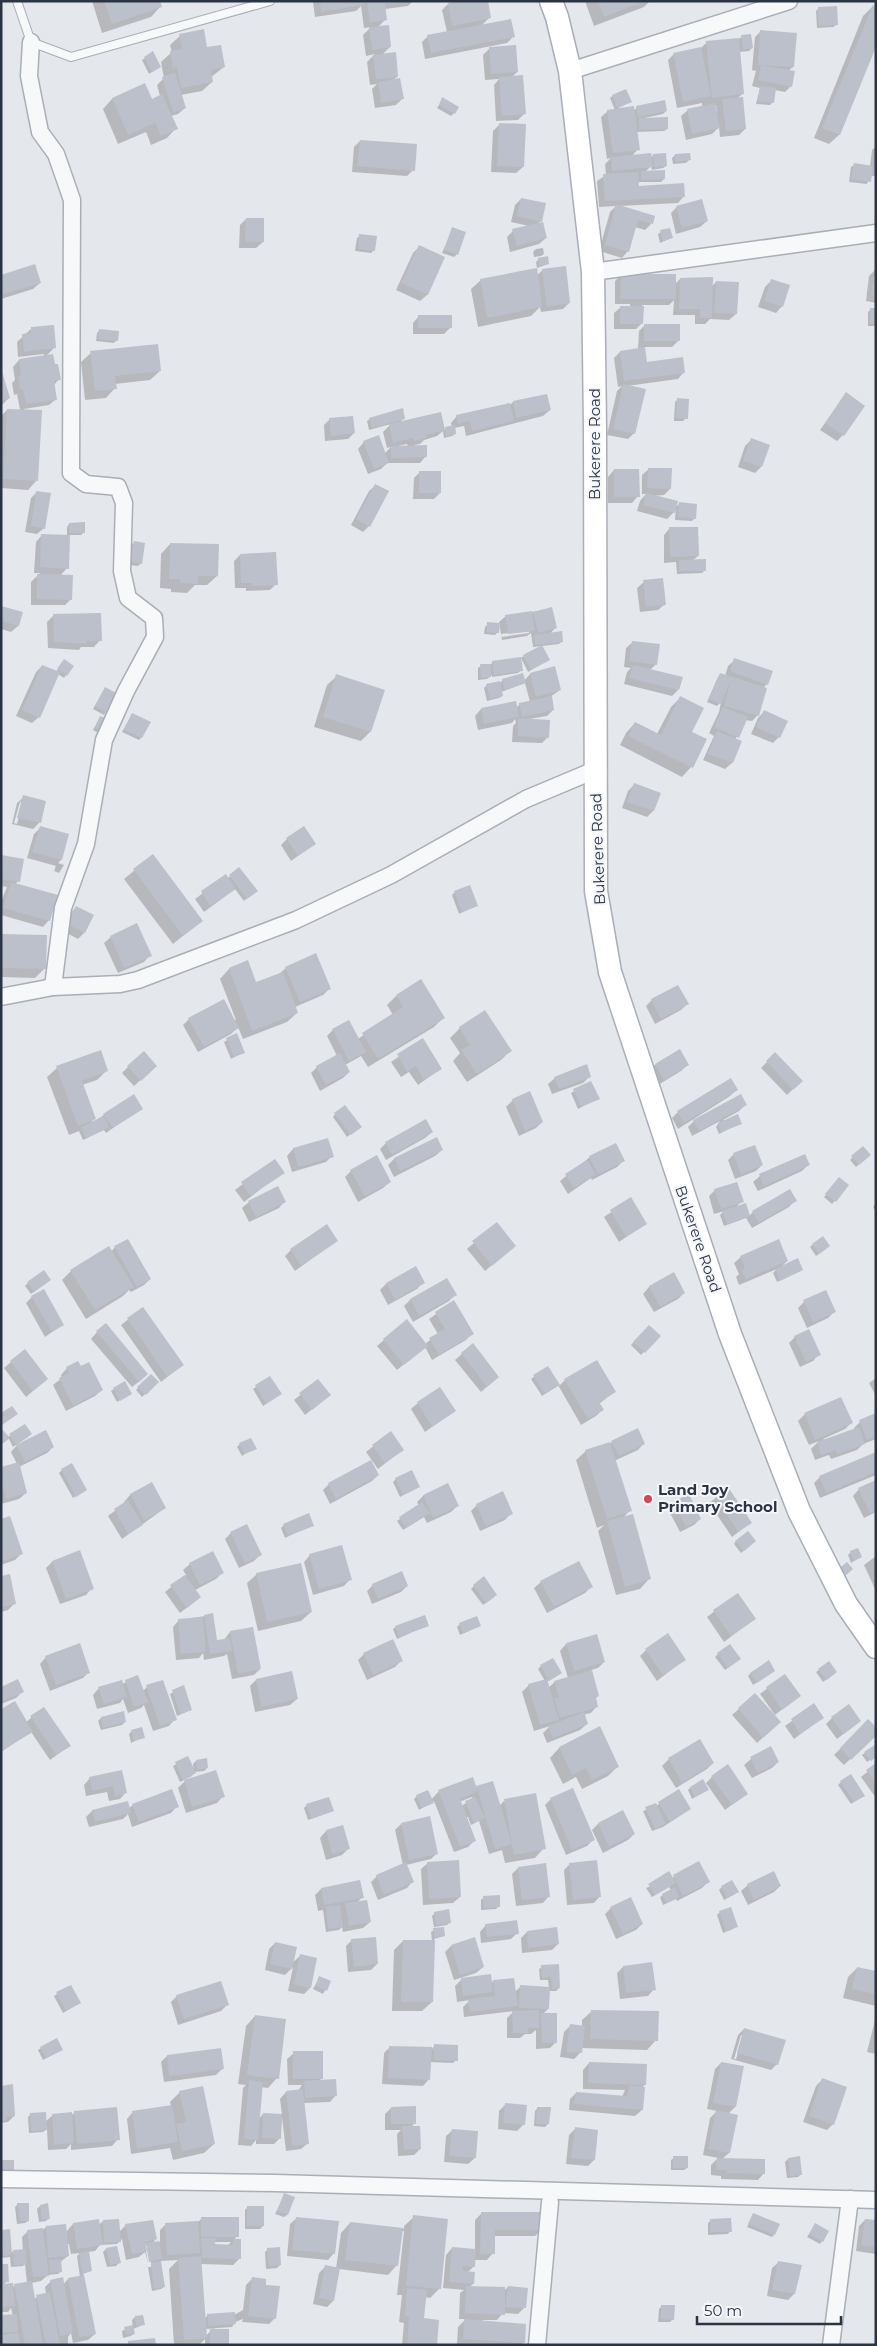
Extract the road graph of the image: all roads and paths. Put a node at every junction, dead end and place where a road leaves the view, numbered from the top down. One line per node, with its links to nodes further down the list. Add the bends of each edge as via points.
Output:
1 (17, 1): 5 (lane)
2 (270, 1): 5 (lane, via 71,57)
3 (551, 1): 6 (street, Bukerere Road)
4 (789, 1): 6 (street)
5 (31, 42): 10 (street, via 29,76 40,132 56,154 72,200 71,473 86,484 118,487 124,503 122,571 128,598 154,618 155,637 104,740 86,844 63,908)
6 (570, 71): 8 (street, Bukerere Road)
7 (876, 233): 8 (street)
8 (593, 272): 9 (street, Bukerere Road)
9 (595, 770): 10 (street, via 526,799 391,875 296,920 138,980 120,984); 12 (street, Bukerere Road, via 596,891 610,972 642,1075 730,1334 799,1511 846,1604)
10 (53, 987): 11 (street)
11 (1, 997)
12 (876, 1647)
13 (1, 2179): 14 (street)
14 (850, 2199): 15 (street); 18 (street)
15 (876, 2200)
16 (550, 2202): 17 (street)
17 (537, 2345)
18 (831, 2345)

